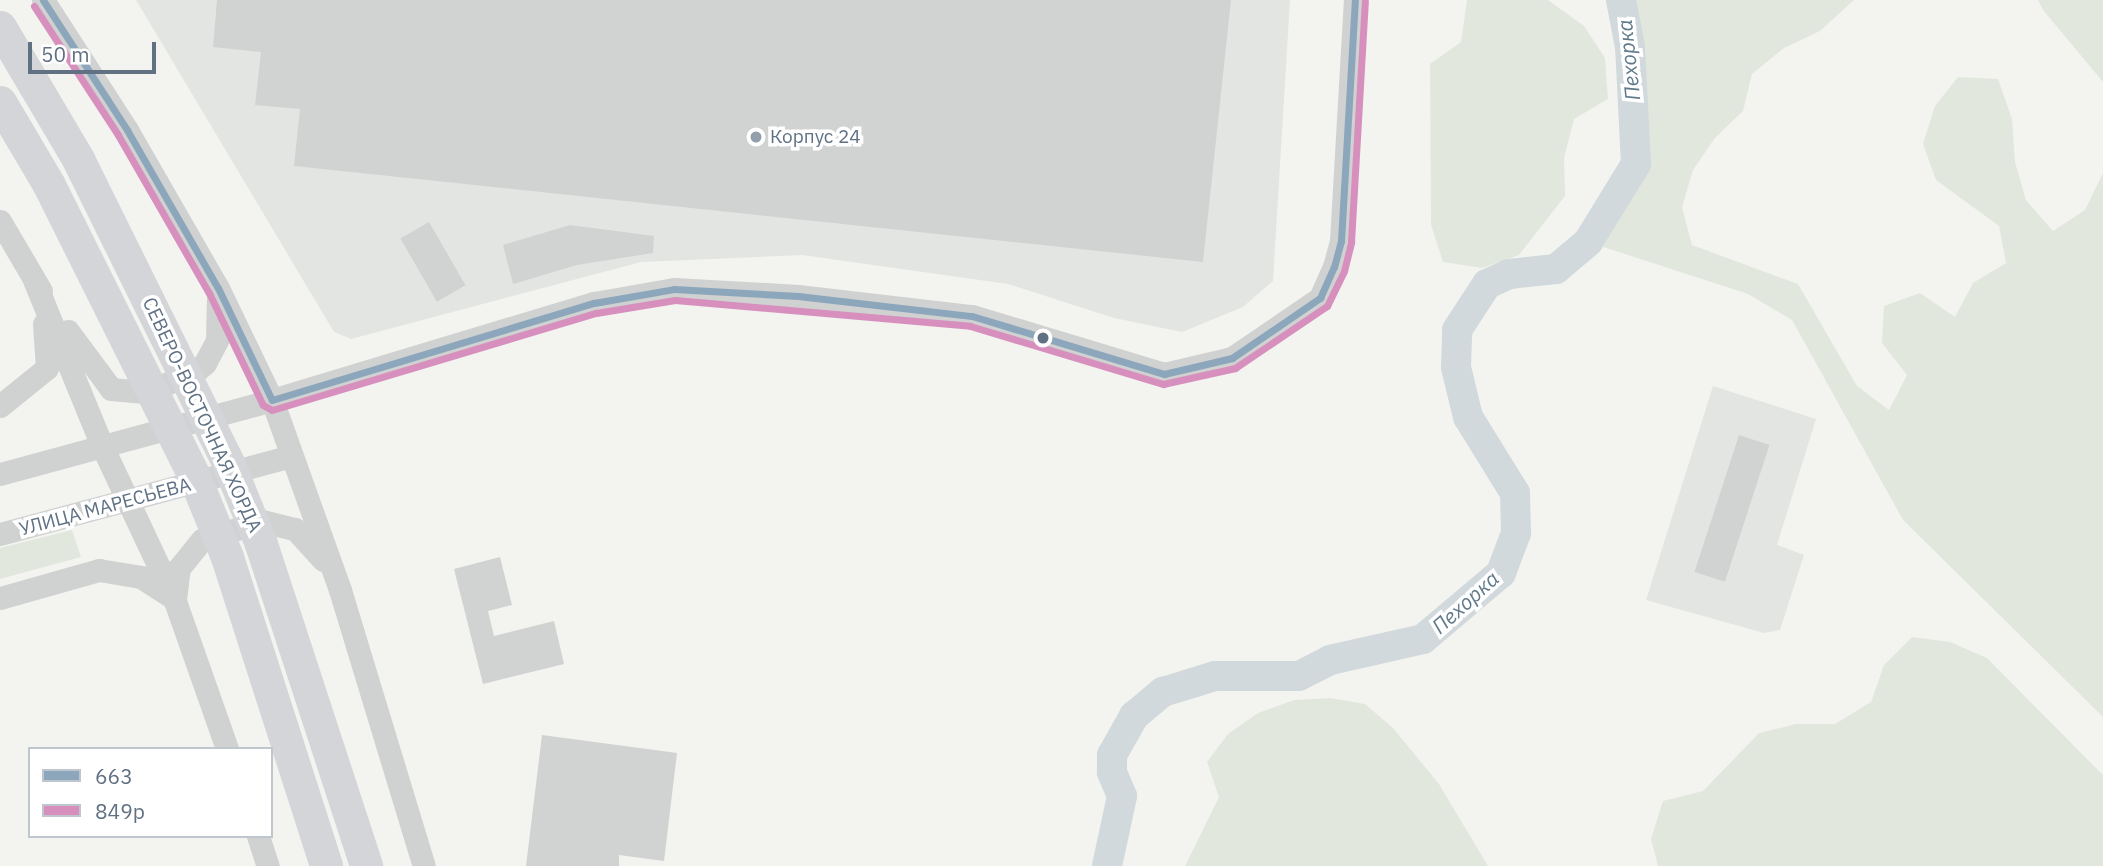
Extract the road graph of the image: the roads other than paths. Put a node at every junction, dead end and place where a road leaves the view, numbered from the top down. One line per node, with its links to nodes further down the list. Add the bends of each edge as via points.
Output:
1 (43, 0): 7 (street, via 127,130)
2 (1356, 0): 8 (street, via 1341,241 1334,267 1320,298 1232,358 1164,374 972,316 798,296 674,289 594,303)
3 (0, 27): 22 (highway, СЕВЕРО-ВОСТОЧНАЯ ХОРДА, via 78,159 154,309 261,544)
4 (0, 102): 21 (highway, СЕВЕРО-ВОСТОЧНАЯ ХОРДА, via 121,326 228,557)
5 (0, 221): 6 (street)
6 (34, 280): 7 (street, via 90,366 111,389 132,393 194,373 205,363 217,340); 9 (street, via 49,350 47,368); 10 (street)
7 (218, 288): 8 (street)
8 (272, 400): 10 (street); 11 (street)
9 (0, 406)
10 (103, 449): 12 (street); 13 (street)
11 (292, 456): 13 (street, УЛИЦА МАРЕСЬЕВА); 15 (street)
12 (0, 474)
13 (128, 502): 14 (street, УЛИЦА МАРЕСЬЕВА); 17 (street)
14 (0, 534)
15 (341, 590): 17 (street, via 315,548 295,529 262,521 202,540 179,568); 23 (street)
16 (0, 598): 17 (street, via 99,570 149,579)
17 (175, 601): 18 (street)
18 (226, 747)
19 (259, 838): 20 (street)
20 (268, 866)
21 (326, 866)
22 (366, 866)
23 (424, 866)

